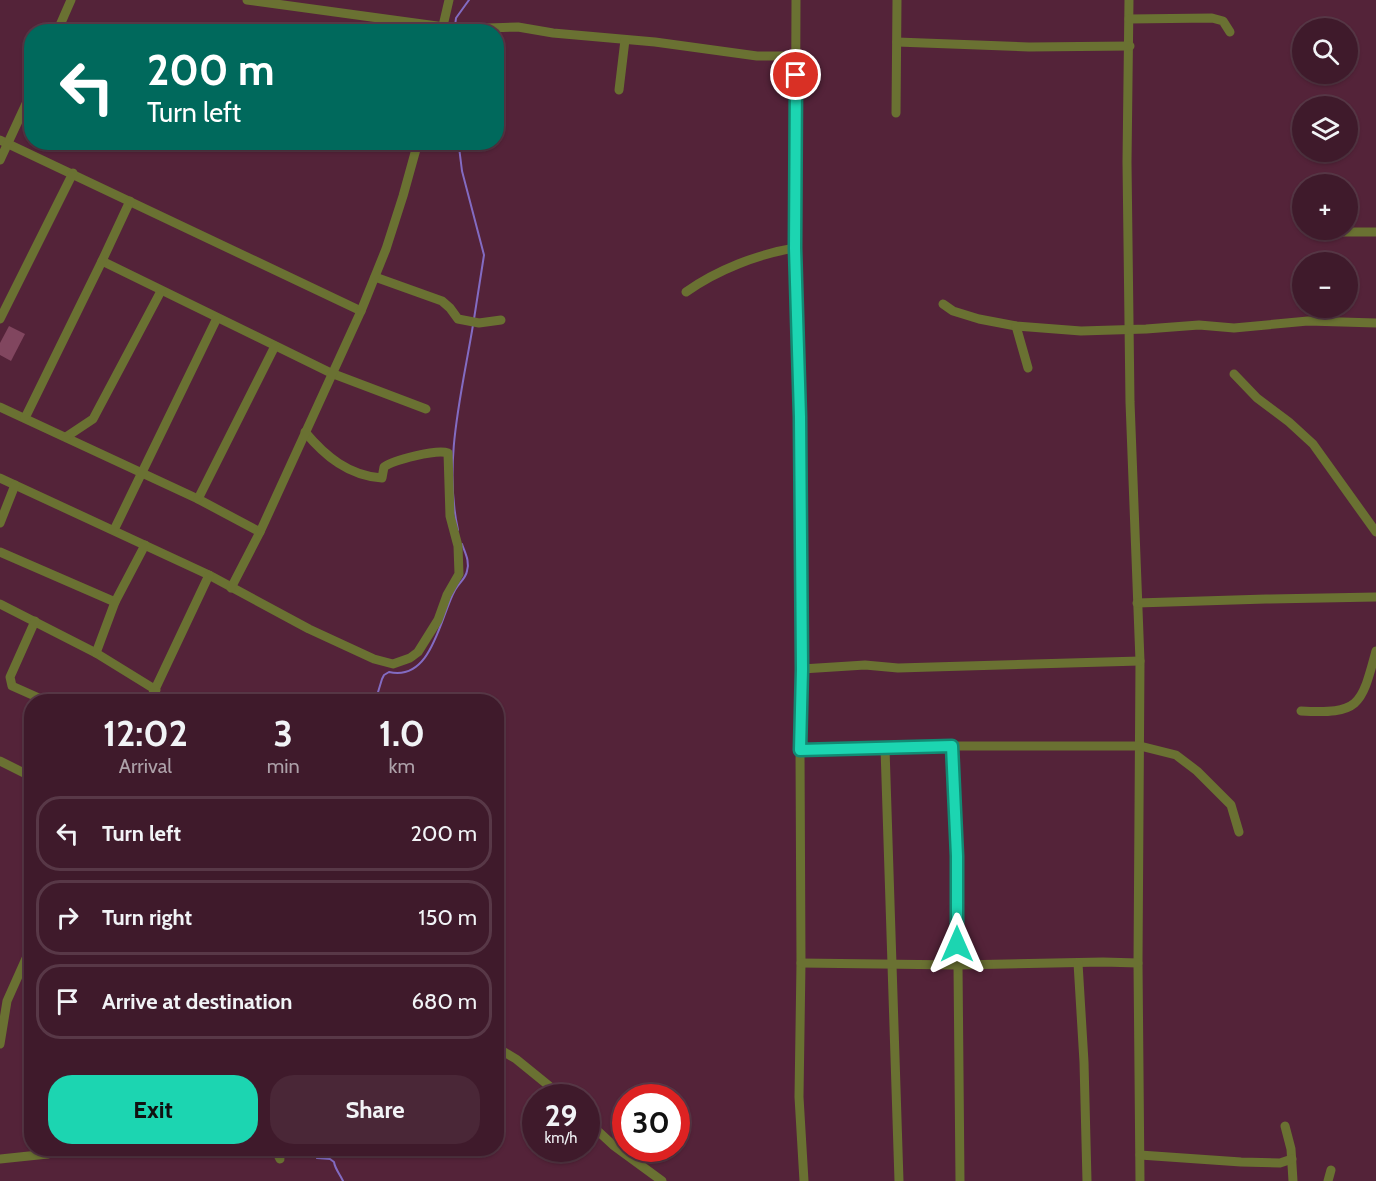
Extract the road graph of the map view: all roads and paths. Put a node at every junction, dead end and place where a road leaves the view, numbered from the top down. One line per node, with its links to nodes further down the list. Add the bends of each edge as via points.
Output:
1 (71, 0): 8 (street)
2 (247, 0): 9 (street)
3 (448, 0): 10 (street)
4 (796, 0): 16 (street)
5 (897, 0): 14 (street)
6 (1129, 0): 7 (street)
7 (1129, 19): 12 (street, via 1212,18 1223,21); 15 (street)
8 (60, 24)
9 (416, 24)
10 (445, 24)
11 (504, 28): 13 (street)
12 (1230, 32)
13 (625, 40): 16 (street, via 757,56); 17 (street)
14 (897, 42): 15 (street); 19 (street)
15 (1130, 46): 39 (street)
16 (796, 56): 27 (street)
17 (619, 90)
18 (24, 106): 20 (street)
19 (896, 113)
20 (4, 142): 22 (street); 23 (street)
21 (416, 150): 29 (street)
22 (0, 160)
23 (73, 173): 24 (street); 35 (street)
24 (130, 201): 28 (street); 33 (street)
25 (1358, 232): 26 (street)
26 (1376, 232)
27 (795, 248): 31 (street, via 774,251); 69 (street)
28 (102, 261): 30 (street); 46 (street)
29 (375, 277): 33 (street); 36 (street, via 442,301 458,319 479,323)
30 (161, 291): 34 (street); 48 (street, via 93,419)
31 (686, 292)
32 (943, 304): 38 (street, via 979,319)
33 (361, 311): 42 (street)
34 (217, 318): 40 (street); 49 (street)
35 (0, 319)
36 (501, 320)
37 (1376, 323): 39 (street, via 1308,321 1234,328 1198,324)
38 (1016, 326): 39 (street, via 1081,331); 41 (street)
39 (1129, 329): 63 (street)
40 (275, 346): 42 (street); 52 (street)
41 (1028, 368)
42 (331, 374): 45 (street); 47 (street)
43 (1234, 374): 56 (street, via 1313,444)
44 (0, 407): 46 (street)
45 (426, 409)
46 (25, 418): 48 (street)
47 (305, 432): 55 (street); 60 (street, via 333,462 372,477 382,478 384,467 395,462 448,453 450,516 460,568 438,620 414,656 387,664 302,626)
48 (66, 437): 49 (street)
49 (142, 473): 52 (street); 54 (street)
50 (0, 478): 51 (street)
51 (15, 485): 53 (street); 54 (street)
52 (198, 499): 55 (street)
53 (0, 523)
54 (114, 530): 57 (street)
55 (260, 532): 60 (street)
56 (1376, 532)
57 (146, 545): 59 (street); 62 (street)
58 (0, 552): 62 (street)
59 (208, 575): 60 (street); 70 (street)
60 (231, 588)
61 (1376, 597): 63 (street)
62 (115, 602): 67 (street)
63 (1137, 603): 68 (street)
64 (0, 604): 65 (street)
65 (35, 621): 67 (street); 71 (street, via 10,677 12,686)
66 (1376, 651): 73 (street, via 1355,705 1335,712)
67 (96, 653): 70 (street)
68 (1140, 661): 69 (street); 75 (street)
69 (802, 669): 77 (street)
70 (156, 690): 72 (street)
71 (30, 694)
72 (154, 694)
73 (1301, 711)
74 (952, 746): 75 (street); 76 (street); 86 (street)
75 (1140, 746): 80 (street, via 1176,755 1197,771 1231,805); 84 (street)
76 (885, 748): 77 (street); 85 (street)
77 (800, 750): 82 (street)
78 (0, 761): 79 (street)
79 (24, 773)
80 (1239, 832)
81 (24, 963): 87 (street, via 7,1000)
82 (801, 963): 85 (street); 100 (street, via 799,1102)
83 (1078, 963): 84 (street); 86 (street); 103 (street)
84 (1138, 963): 92 (street)
85 (893, 965): 86 (street); 101 (street)
86 (958, 965): 102 (street)
87 (0, 1044)
88 (504, 1052): 89 (street)
89 (547, 1084)
90 (1285, 1126): 97 (street)
91 (600, 1133): 99 (street)
92 (1140, 1155): 97 (street, via 1240,1162 1280,1163); 104 (street)
93 (24, 1156): 95 (street)
94 (278, 1156): 96 (street)
95 (0, 1158)
96 (280, 1159)
97 (1292, 1159): 105 (street)
98 (1331, 1170): 106 (street)
99 (662, 1181)
100 (804, 1181)
101 (899, 1181)
102 (960, 1181)
103 (1087, 1181)
104 (1140, 1181)
105 (1293, 1181)
106 (1328, 1181)

